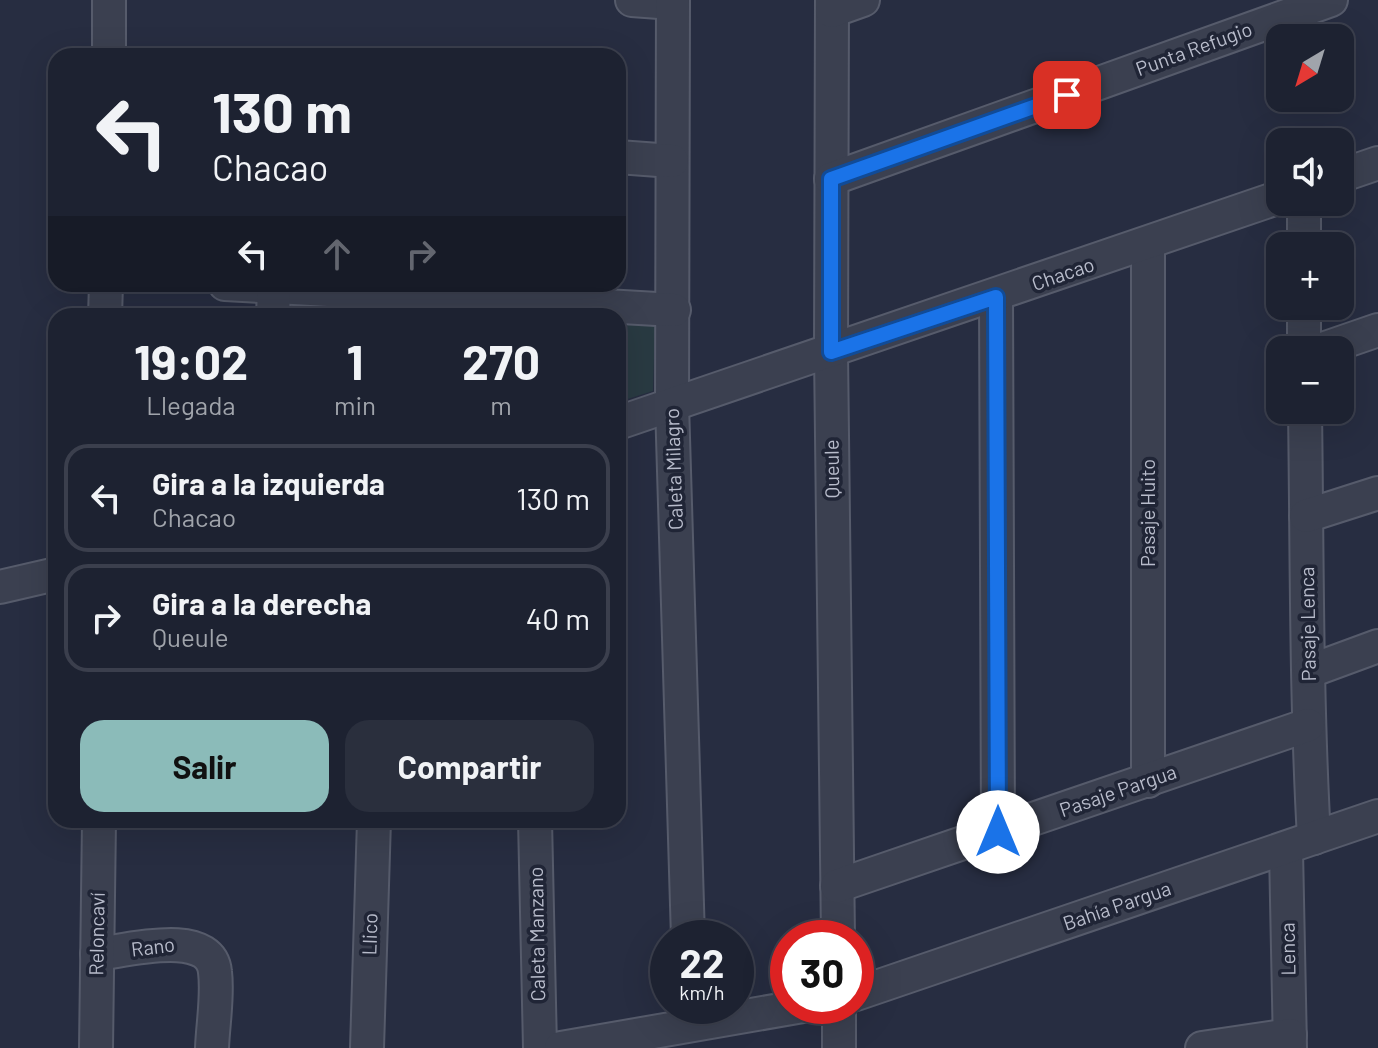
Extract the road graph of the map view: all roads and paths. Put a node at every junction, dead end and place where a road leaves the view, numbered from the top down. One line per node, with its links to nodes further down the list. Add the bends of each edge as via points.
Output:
1 (109, 0): 7 (street)
2 (632, 0): 5 (street)
3 (863, 0): 6 (street)
4 (1331, 0): 12 (street, Punta Refugio)
5 (673, 2): 9 (street, Caleta Milagro)
6 (832, 6): 12 (street, Queule)
7 (109, 48)
8 (626, 158): 9 (street)
9 (672, 161): 21 (street, Caleta Milagro)
10 (1378, 163): 11 (street)
11 (1354, 171)
12 (831, 179): 24 (street, Queule)
13 (1266, 202): 14 (street, Chacao)
14 (1148, 245): 16 (street, Chacao); 35 (street, Pasaje Huito)
15 (247, 292): 17 (street)
16 (996, 297): 24 (street, Chacao); 40 (street)
17 (274, 302): 18 (street)
18 (433, 305): 19 (street)
19 (578, 308)
20 (626, 309): 21 (street)
21 (674, 310): 25 (street, Caleta Milagro)
22 (1378, 330): 23 (street)
23 (1354, 338)
24 (831, 352): 25 (street, Chacao); 42 (street, Queule)
25 (672, 404): 26 (street, Chacao); 43 (street, Caleta Milagro)
26 (626, 420)
27 (1305, 424): 29 (street, Pasaje Lenca)
28 (1378, 493): 29 (street)
29 (1306, 516): 33 (street, Pasaje Lenca)
30 (48, 576): 31 (street)
31 (0, 587)
32 (1378, 646): 33 (street)
33 (1310, 671): 34 (street, Pasaje Lenca)
34 (1308, 725): 35 (street, Pasaje Pargua); 41 (street, Pasaje Lenca)
35 (1148, 781): 40 (street, Pasaje Pargua)
36 (1378, 816): 41 (street, Bahía Pargua)
37 (99, 828): 45 (street, Reloncaví)
38 (374, 828): 53 (street, Llico)
39 (535, 828): 54 (street, Caleta Manzano)
40 (998, 832): 42 (street, Pasaje Pargua)
41 (1300, 844): 46 (street, Bahía Pargua); 50 (street, Lenca)
42 (837, 886): 44 (street, Queule)
43 (687, 920)
44 (838, 920)
45 (97, 954): 51 (street, Reloncaví); 52 (street, Rano, via 185,943 202,951 215,968)
46 (874, 988)
47 (770, 1012): 49 (street)
48 (839, 1024): 56 (street)
49 (690, 1026): 55 (street)
50 (1290, 1041): 57 (street)
51 (96, 1048)
52 (212, 1048)
53 (367, 1048)
54 (540, 1048)
55 (561, 1048)
56 (839, 1048)
57 (1202, 1048)

